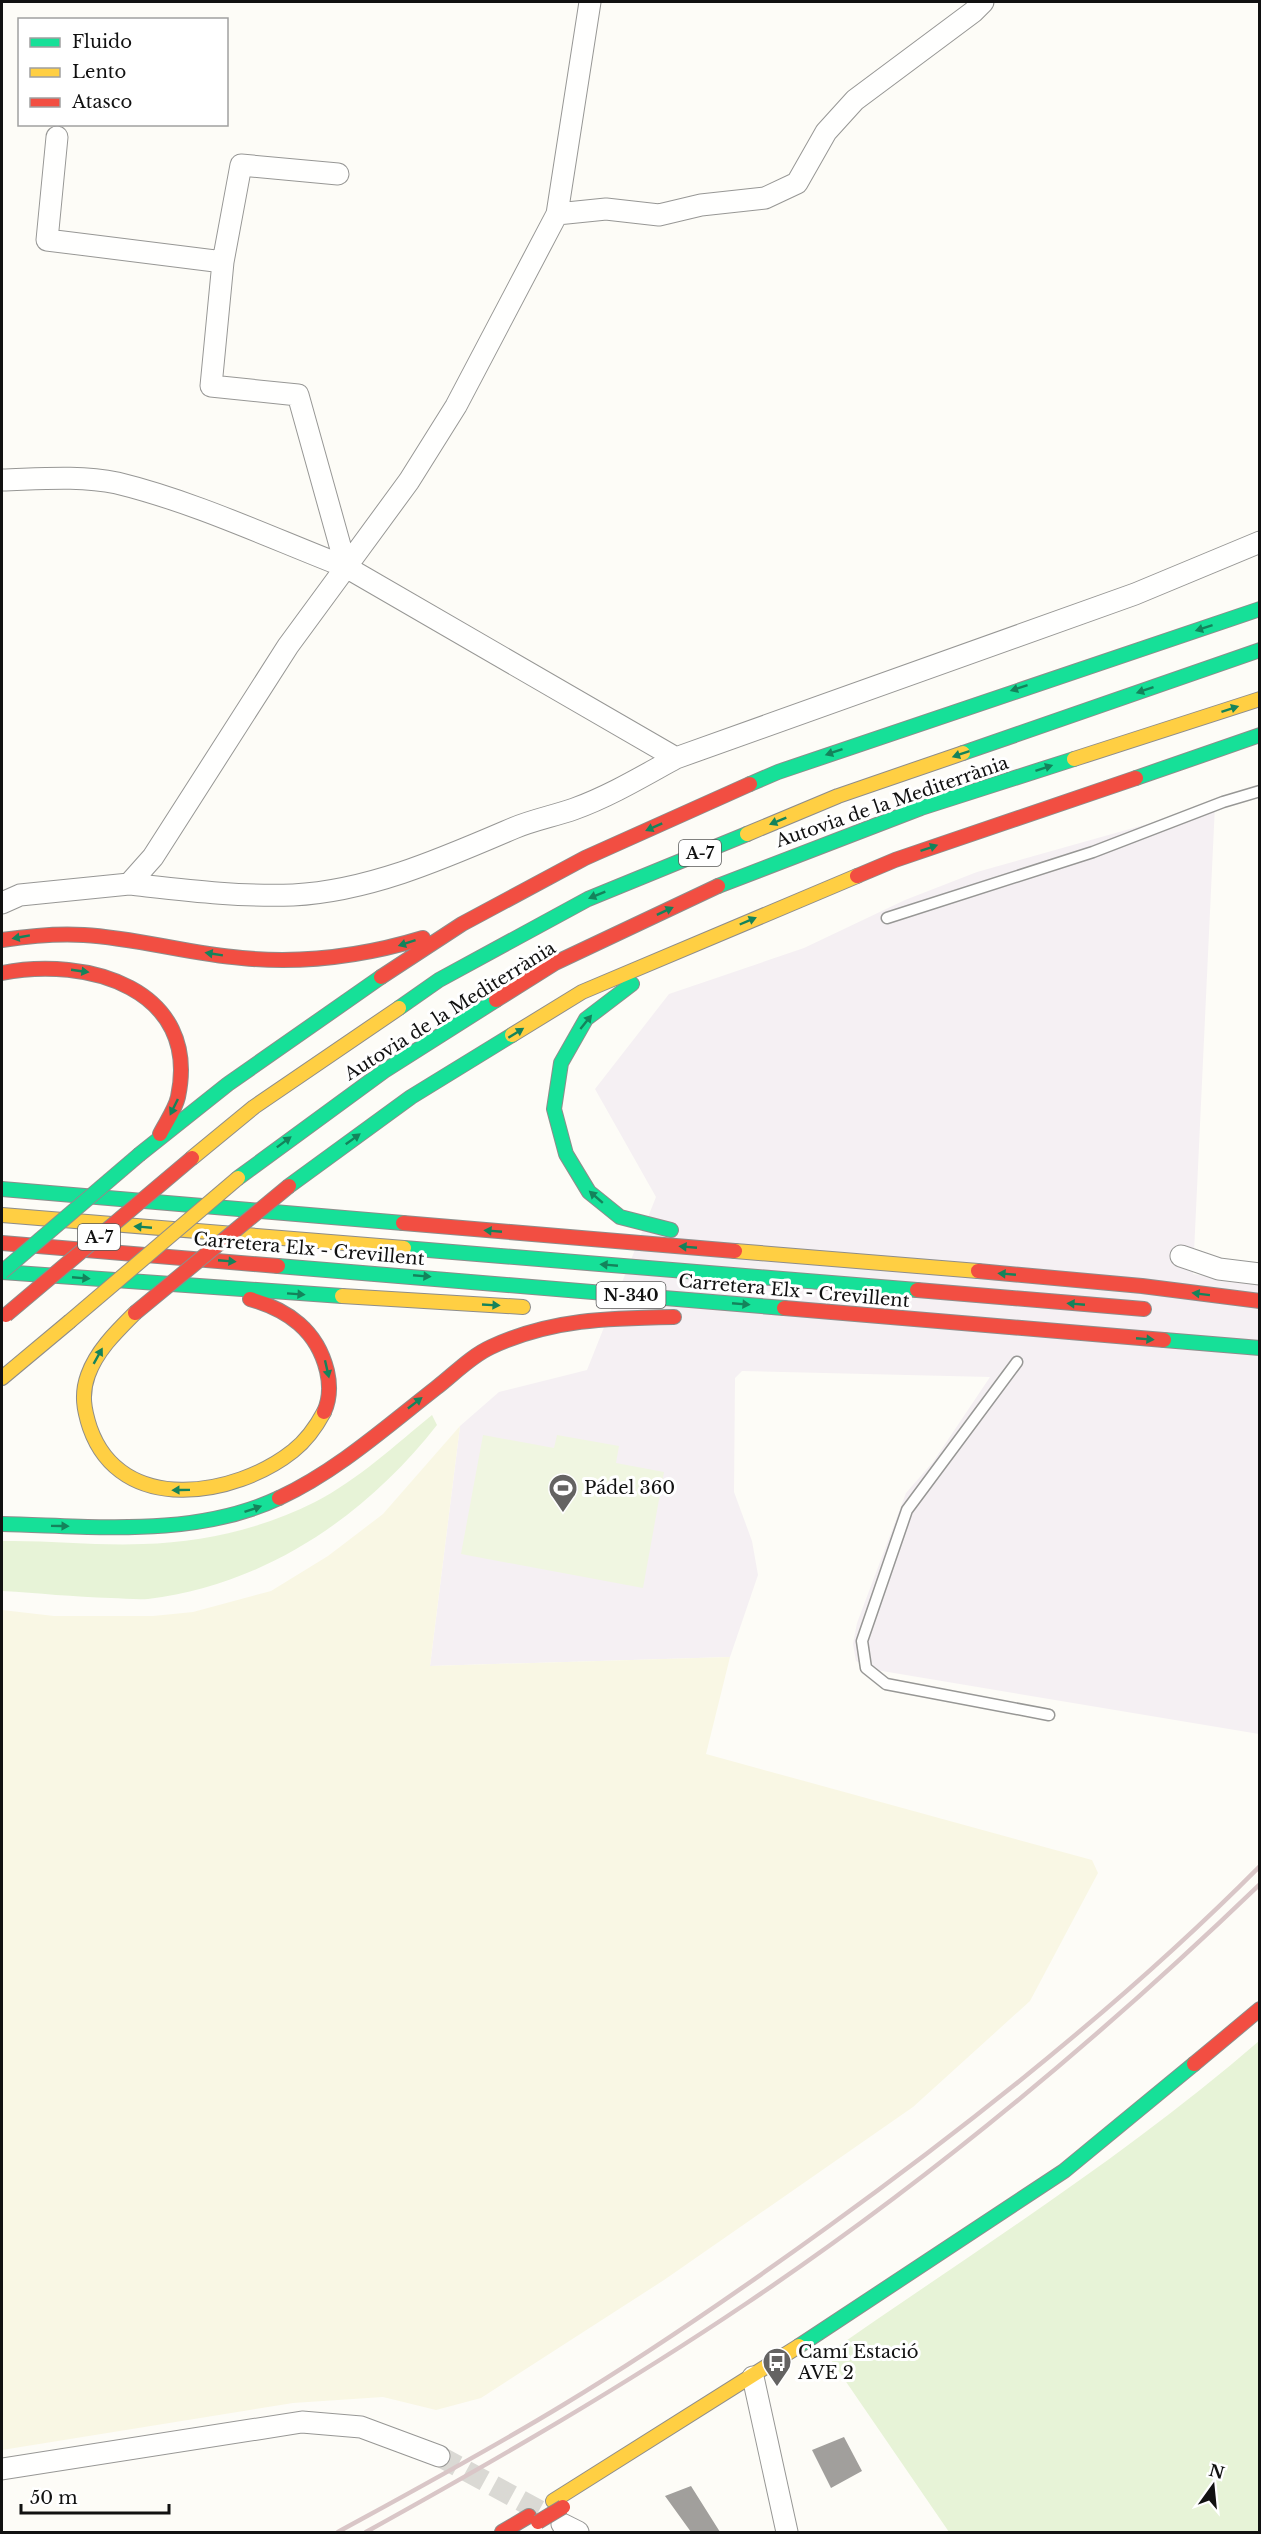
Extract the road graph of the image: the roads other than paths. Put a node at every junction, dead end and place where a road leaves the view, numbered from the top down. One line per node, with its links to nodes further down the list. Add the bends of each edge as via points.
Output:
1 (590, 2): 5 (street)
2 (983, 2): 5 (street, via 855,100 826,132 797,183 765,198 701,205 659,215 606,209)
3 (57, 137): 6 (street, via 47,240)
4 (338, 174): 6 (street, via 241,165)
5 (557, 214): 9 (street, via 456,406 410,481)
6 (223, 262): 9 (street, via 211,386 298,395)
7 (2, 480): 9 (street, via 115,483 201,510)
8 (1260, 542): 14 (street, via 1135,594)
9 (346, 567): 14 (street); 16 (street, via 288,646 153,857)
10 (1260, 609): 19 (main road, one-way to 19, via 778,772 585,858)
11 (1260, 650): 36 (main road, Autovia de la Mediterrània / A-7, one-way to 36, bridge, via 838,796 588,899 439,980 254,1107)
12 (1260, 699): 41 (main road, Autovia de la Mediterrània / A-7, one-way to 12, bridge, via 238,1178 384,1071 555,963 736,878 921,808)
13 (1260, 735): 21 (main road, one-way to 13, via 895,860)
14 (676, 758): 16 (street, via 576,808 346,888 294,895 229,895)
15 (1260, 791): 18 (lane, via 1093,852)
16 (129, 884): 17 (street, via 20,896)
17 (2, 903)
18 (887, 918)
19 (462, 924): 20 (main road, one-way to 20, via 398,946 346,957 280,961 81,933); 23 (main road, via 346,1000 228,1084)
20 (2, 940)
21 (674, 952): 28 (main road, one-way to 21, via 696,1236 620,1217 589,1192 566,1155 554,1109 561,1063 586,1019); 31 (main road, one-way to 21, bridge, via 250,1299 280,1310 318,1344 329,1370 320,1420 302,1444 277,1465 247,1480 211,1489 173,1491 138,1482 110,1462 92,1436 83,1403 87,1377 100,1349 135,1313 289,1186 411,1097 582,992)
22 (2, 973): 23 (main road, one-way to 23, via 38,967 86,971 126,984 162,1010 177,1034 181,1066 178,1097)
23 (157, 1141): 29 (main road, bridge)
24 (2, 1190): 28 (main road, one-way to 24)
25 (2, 1215): 35 (main road, Carretera Elx - Crevillent / N-340, one-way to 25)
26 (2, 1243): 38 (main road, Carretera Elx - Crevillent / N-340, one-way to 38)
27 (1181, 1256): 30 (street, via 1219,1269)
28 (916, 1266): 32 (main road, one-way to 28)
29 (2, 1272): 31 (main road, one-way to 31)
30 (1260, 1274)
31 (177, 1286): 33 (main road, one-way to 33)
32 (1260, 1301)
33 (539, 1308)
34 (562, 1309): 42 (main road, one-way to 34, via 178,1525 252,1511 307,1485 488,1348 532,1330 596,1318 691,1317)
35 (1153, 1310)
36 (4, 1316)
37 (750, 1320): 38 (main road)
38 (1114, 1337): 39 (main road, Carretera Elx - Crevillent / N-340, one-way to 39)
39 (1260, 1348)
40 (1017, 1362): 43 (lane, via 907,1510 862,1641 866,1668 886,1684)
41 (2, 1378)
42 (2, 1524)
43 (1049, 1715)
44 (1260, 2009): 46 (main road, via 1064,2171)
45 (1260, 2021): 46 (main road, via 1091,2160 917,2282)
46 (754, 2381): 49 (main road); 53 (street)
47 (439, 2456): 48 (street, via 361,2427 302,2422)
48 (2, 2469)
49 (564, 2516): 50 (main road)
50 (534, 2519): 51 (main road); 52 (main road)
51 (501, 2532)
52 (520, 2532)
53 (787, 2532)

